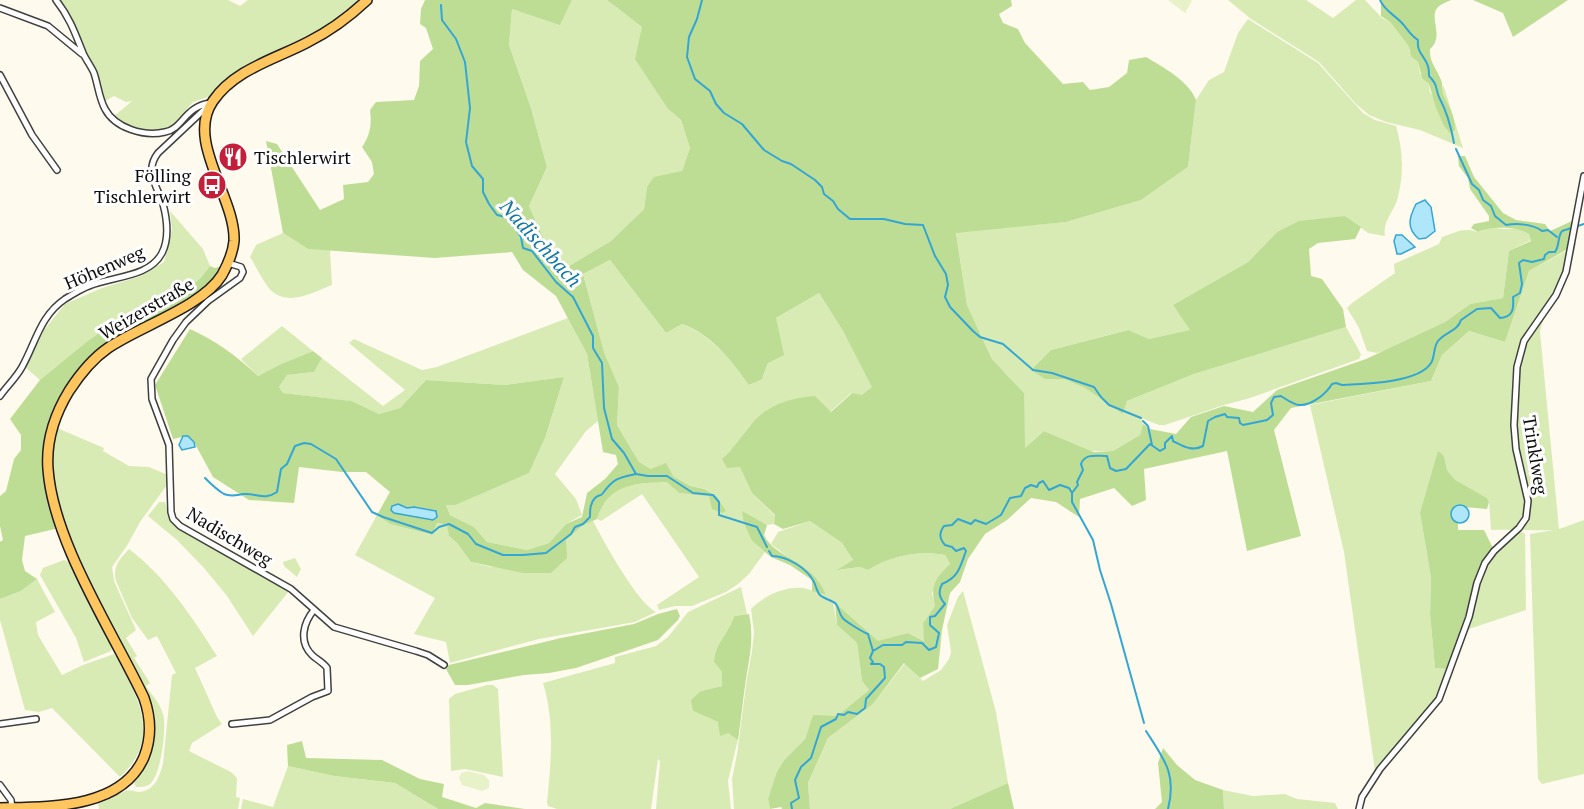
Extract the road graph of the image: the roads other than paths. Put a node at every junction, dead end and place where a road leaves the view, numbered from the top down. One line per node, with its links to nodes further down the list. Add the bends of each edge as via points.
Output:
1 (56, 0): 4 (street, via 72,23)
2 (367, 0): 6 (main road, Weizerstraße, via 326,33 239,76)
3 (0, 8): 4 (street, via 48,26)
4 (84, 55): 6 (street, via 105,109 115,122 128,128 167,132 193,108)
5 (0, 75): 7 (street, via 32,135)
6 (212, 103): 9 (main road, Weizerstraße, via 205,132 232,222 234,241); 10 (street, Höhenweg, via 153,161 152,176 166,218 162,254 146,269 90,285 50,311 19,371)
7 (57, 170)
8 (1584, 176): 19 (street, Trinklweg, via 1563,280 1527,337 1516,367 1514,425 1527,494 1526,518 1485,563 1439,699 1373,778)
9 (228, 263): 11 (street, Nadischweg, via 241,267 240,278 186,322 151,379 152,399 169,445 171,512 180,526 291,589); 18 (main road, Weizerstraße, via 210,289 119,340 86,367 58,412 50,441 50,486 65,535 147,707 150,736 144,759 127,782 109,795 81,803)
10 (0, 396)
11 (314, 610): 12 (street, Nadischweg, via 334,627 428,655); 15 (street, via 303,633 309,652 327,668 328,691 270,720)
12 (444, 665)
13 (36, 719): 14 (street)
14 (0, 723)
15 (232, 724)
16 (0, 785): 18 (street)
17 (0, 808): 18 (main road, Weizerstraße)
18 (12, 808)
19 (1359, 809)

